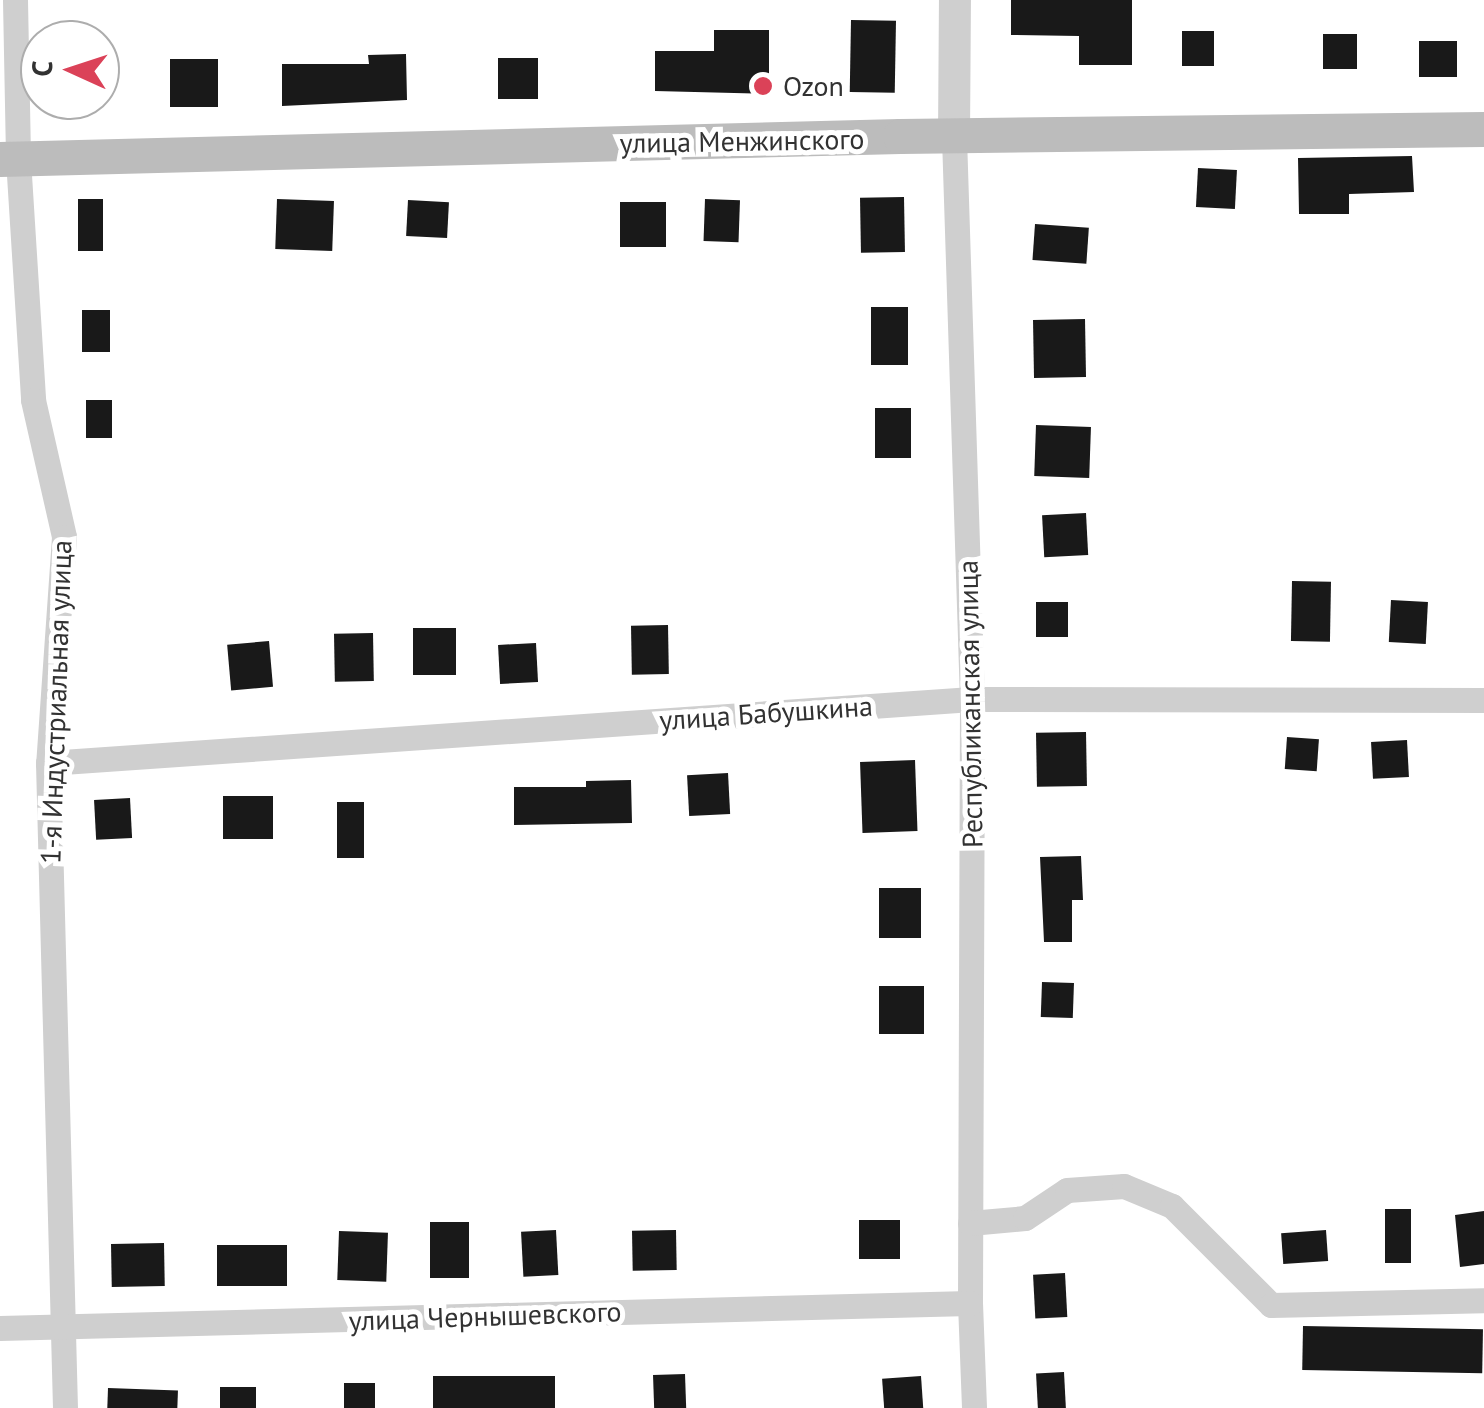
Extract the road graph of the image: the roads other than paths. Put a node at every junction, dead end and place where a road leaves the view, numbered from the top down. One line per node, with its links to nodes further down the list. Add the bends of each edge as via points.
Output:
1 (15, 0): 5 (street, 1-я Индустриальная улица)
2 (955, 0): 4 (street, Республиканская улица)
3 (1484, 130): 4 (main road, улица Менжинского)
4 (954, 137): 5 (main road, улица Менжинского); 6 (street, Республиканская улица)
5 (9, 159): 8 (street, 1-я Индустриальная улица, via 33,400 64,537)
6 (972, 698): 7 (street, улица Бабушкина); 8 (street, улица Бабушкина); 9 (street, Республиканская улица)
7 (1484, 700)
8 (48, 763): 13 (street, 1-я Индустриальная улица)
9 (970, 1223): 10 (street, via 1025,1218 1066,1190 1124,1186 1172,1206 1271,1305); 11 (street, Республиканская улица)
10 (1484, 1300)
11 (970, 1303): 13 (street, улица Чернышевского); 15 (street, Республиканская улица)
12 (0, 1328): 13 (street, улица Чернышевского)
13 (61, 1328): 14 (street, 1-я Индустриальная улица)
14 (65, 1408)
15 (974, 1408)

